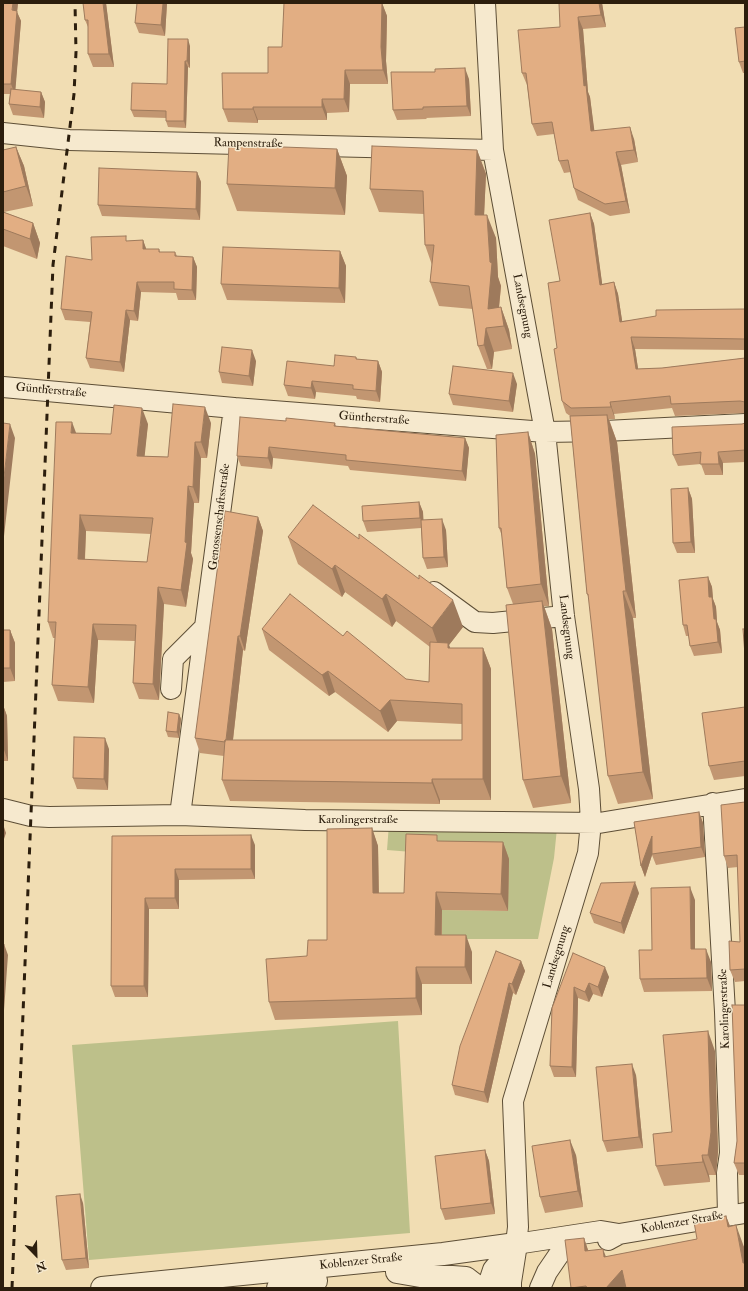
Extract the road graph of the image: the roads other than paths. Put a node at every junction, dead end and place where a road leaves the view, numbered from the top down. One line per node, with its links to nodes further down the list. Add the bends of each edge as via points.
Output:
1 (485, 3): 3 (street, Landsegnung)
2 (3, 132): 3 (street, Rampenstraße, via 69,140)
3 (493, 150): 7 (street, Landsegnung)
4 (3, 387): 5 (street, Güntherstraße)
5 (234, 408): 7 (street, Güntherstraße); 10 (street, Genossenschaftsstraße)
6 (745, 424): 7 (street, Güntherstraße)
7 (545, 432): 9 (street, Landsegnung)
8 (419, 581): 9 (street, via 475,622)
9 (564, 616): 16 (street, Landsegnung, via 588,782)
10 (205, 627): 11 (street, via 173,659); 15 (street, Genossenschaftsstraße)
11 (170, 689)
12 (745, 799): 13 (street, Karolingerstraße)
13 (713, 803): 16 (street, Karolingerstraße); 17 (street, Karolingerstraße, via 726,1020 730,1153 727,1173)
14 (3, 809): 15 (street, Karolingerstraße, via 31,816 49,817)
15 (180, 815): 16 (street, Karolingerstraße, via 305,820)
16 (591, 822): 20 (street, Landsegnung, via 588,853 514,1101 518,1227)
17 (737, 1214): 18 (street, Koblenzer Straße)
18 (619, 1234): 19 (street, Koblenzer Straße, via 602,1243); 20 (street, Koblenzer Straße, via 601,1231)
19 (562, 1250): 20 (street, Koblenzer Straße); 27 (street)
20 (510, 1254): 21 (street, Koblenzer Straße); 22 (street, Koblenzer Straße, via 442,1254); 25 (street, via 491,1277); 26 (street)
21 (397, 1272): 23 (street, Koblenzer Straße, via 294,1283); 24 (street, via 426,1277 466,1278)
22 (102, 1288)
23 (278, 1288)
24 (479, 1288)
25 (488, 1288)
26 (510, 1288)
27 (540, 1288)

